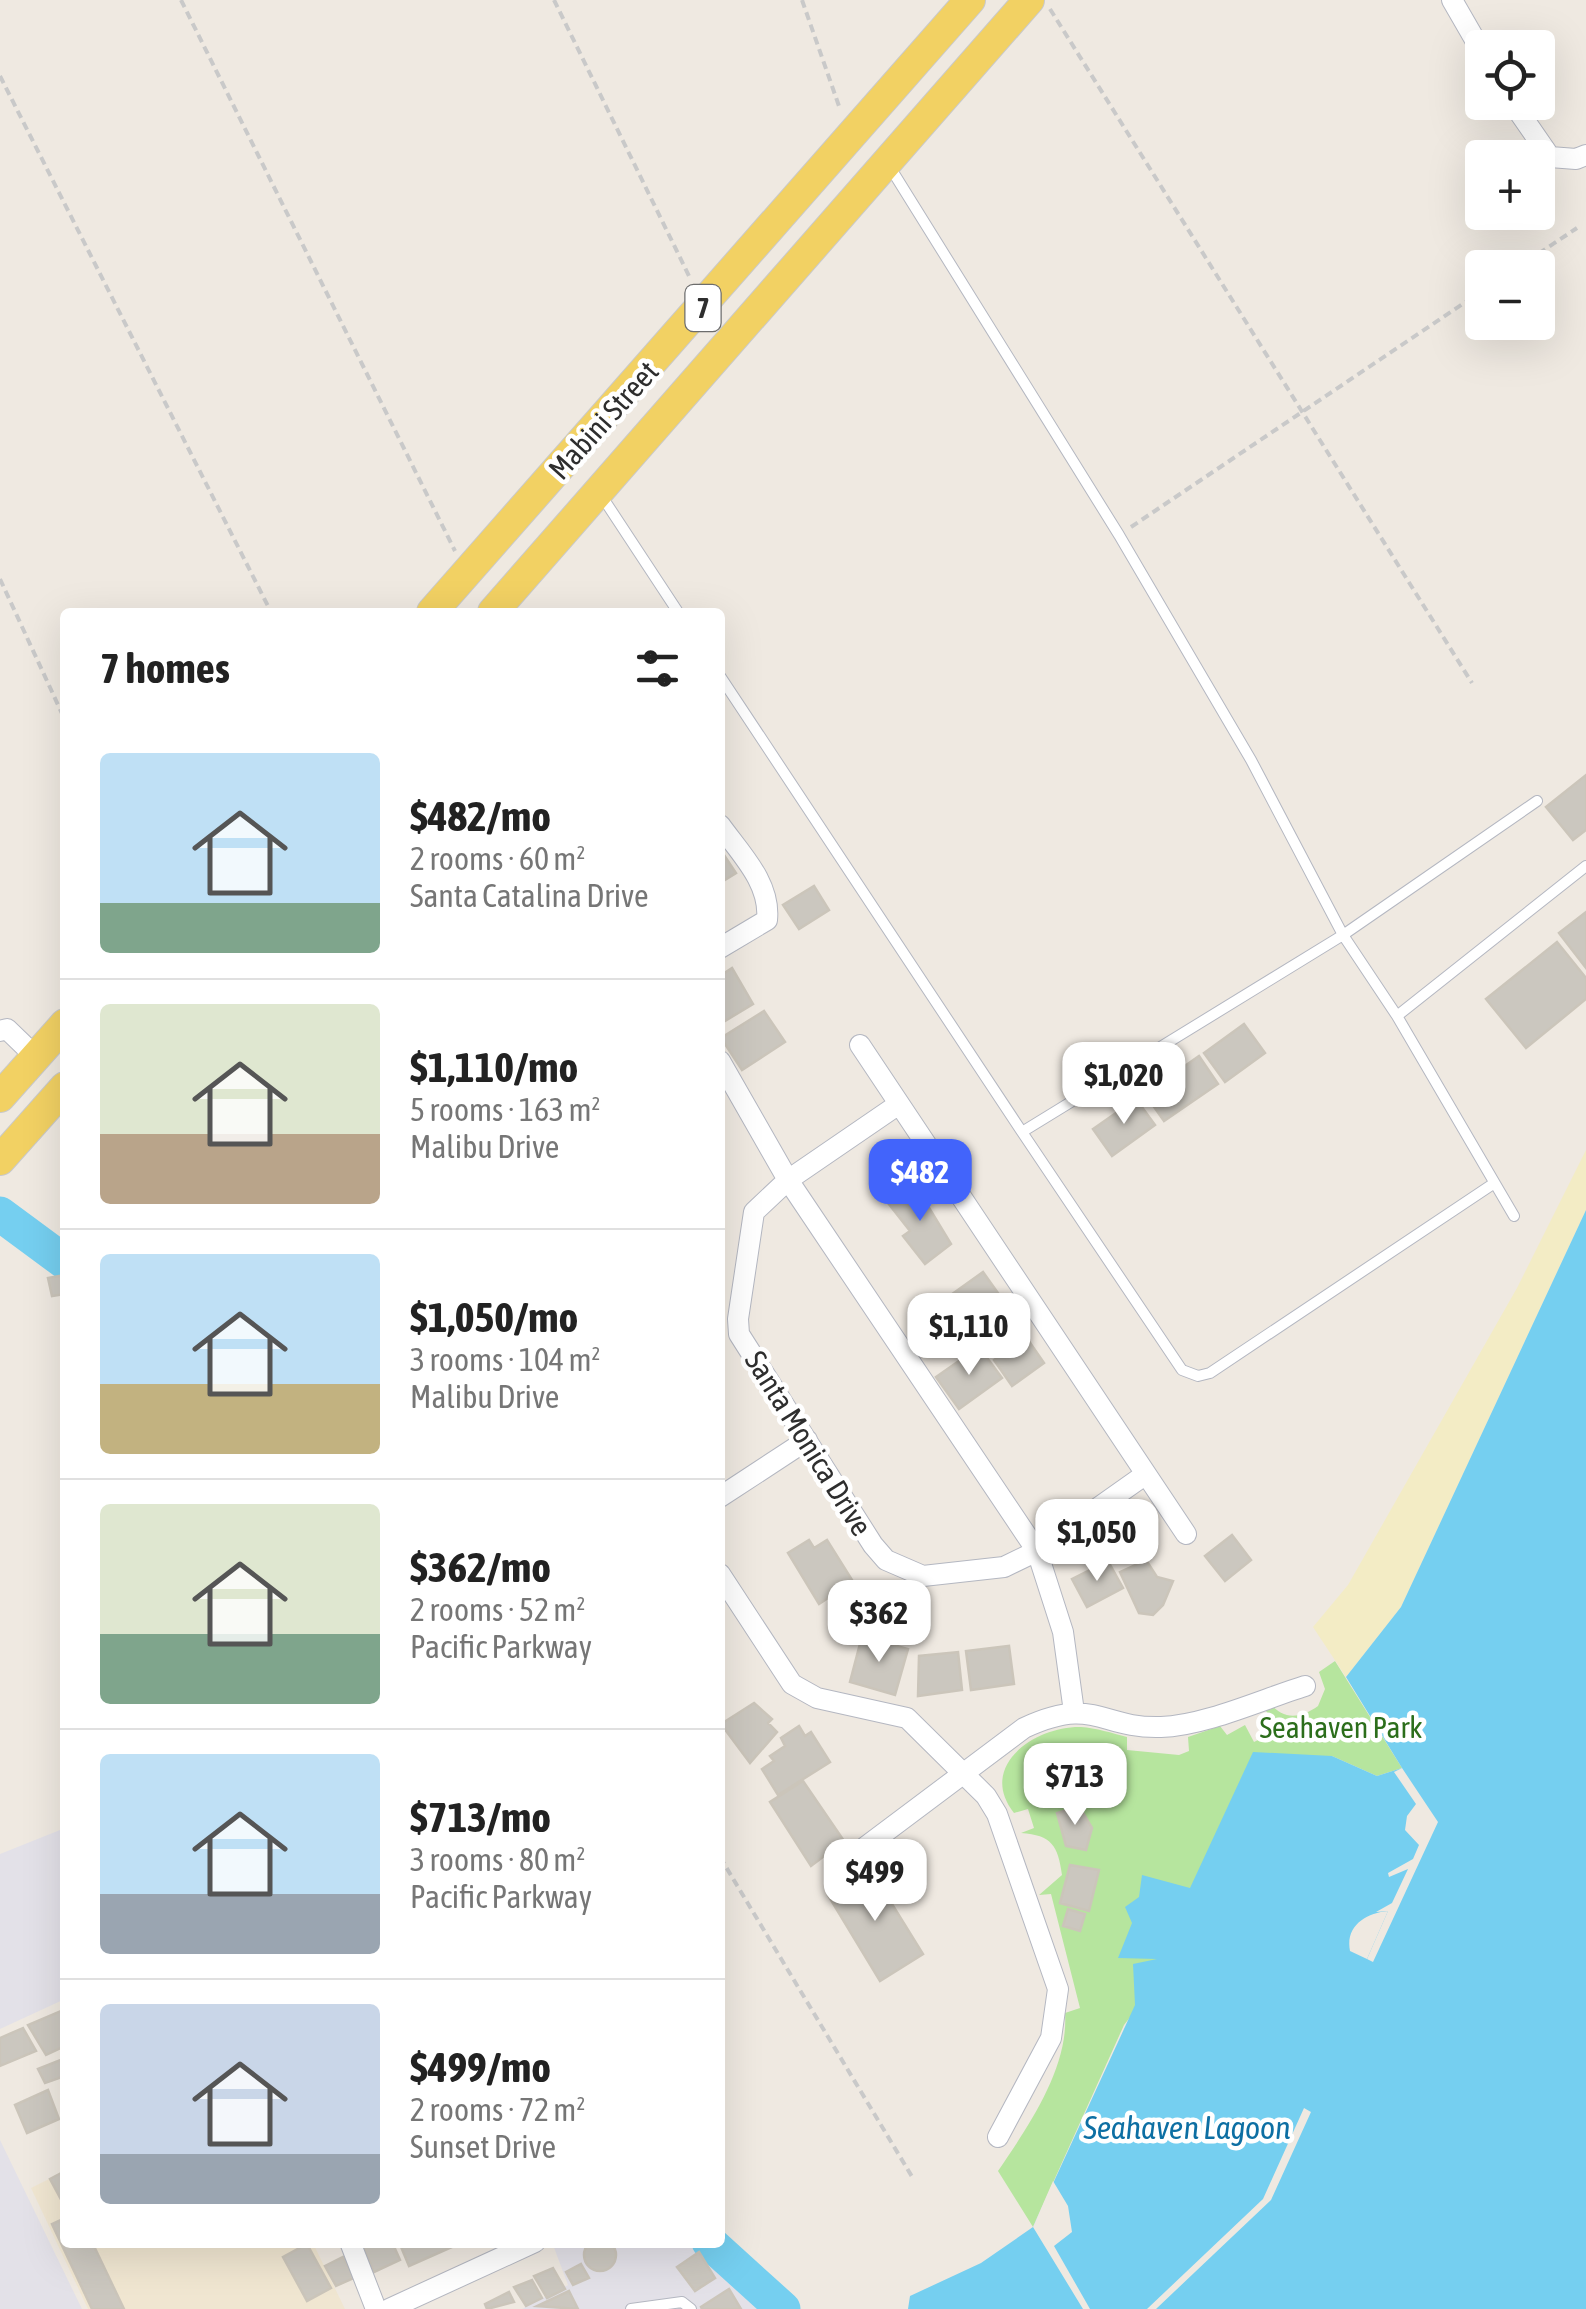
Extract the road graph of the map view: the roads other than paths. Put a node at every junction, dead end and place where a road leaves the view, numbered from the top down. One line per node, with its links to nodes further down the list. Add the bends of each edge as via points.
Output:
1 (970, 0): 9 (main road, Mabini Street / 7)
2 (1029, 0): 7 (main road, Mabini Street / 7)
3 (1452, 0): 4 (street)
4 (1469, 30)
5 (1525, 120): 6 (street, via 1550,156)
6 (1586, 155)
7 (888, 163): 8 (main road, Mabini Street / 7); 16 (lane, via 1119,535)
8 (600, 494): 10 (main road, Mabini Street / 7); 11 (lane)
9 (436, 608)
10 (497, 608)
11 (675, 608)
12 (725, 684): 27 (lane)
13 (1537, 801): 16 (lane)
14 (725, 832): 17 (street, via 765,890 767,920)
15 (1586, 866): 18 (lane)
16 (1344, 935): 18 (lane); 27 (lane)
17 (725, 945)
18 (1397, 1016): 30 (lane)
19 (60, 1030): 22 (main road)
20 (0, 1031): 22 (street, via 7,1029)
21 (860, 1046): 26 (street)
22 (36, 1057): 25 (main road)
23 (725, 1069): 29 (street)
24 (60, 1093): 28 (main road)
25 (0, 1097)
26 (899, 1104): 29 (street, Santa Monica Drive); 33 (street)
27 (1022, 1132): 30 (lane, via 1182,1370 1198,1376)
28 (0, 1160)
29 (788, 1180): 32 (street, Santa Monica Drive, via 750,1222 738,1319 740,1334); 36 (street)
30 (1494, 1184): 31 (lane)
31 (1514, 1216)
32 (807, 1440): 34 (street); 36 (street, Santa Monica Drive, via 873,1545 905,1571 923,1576 1004,1567)
33 (1146, 1474): 35 (street); 36 (street, Santa Monica Drive)
34 (725, 1494)
35 (1186, 1534)
36 (1037, 1551): 39 (street, via 1063,1632)
37 (725, 1582): 40 (street, via 792,1684 818,1698 907,1718)
38 (1305, 1686): 39 (street, via 1164,1727)
39 (1074, 1712): 40 (street, via 1024,1728)
40 (966, 1775): 41 (street); 42 (street, via 998,1814 1058,1990 1051,2038)
41 (840, 1866)
42 (998, 2137)
43 (352, 2248): 45 (street)
44 (523, 2248): 46 (street)
45 (376, 2309)
46 (389, 2309)
47 (630, 2309): 48 (lane, via 682,2302)
48 (691, 2309)

